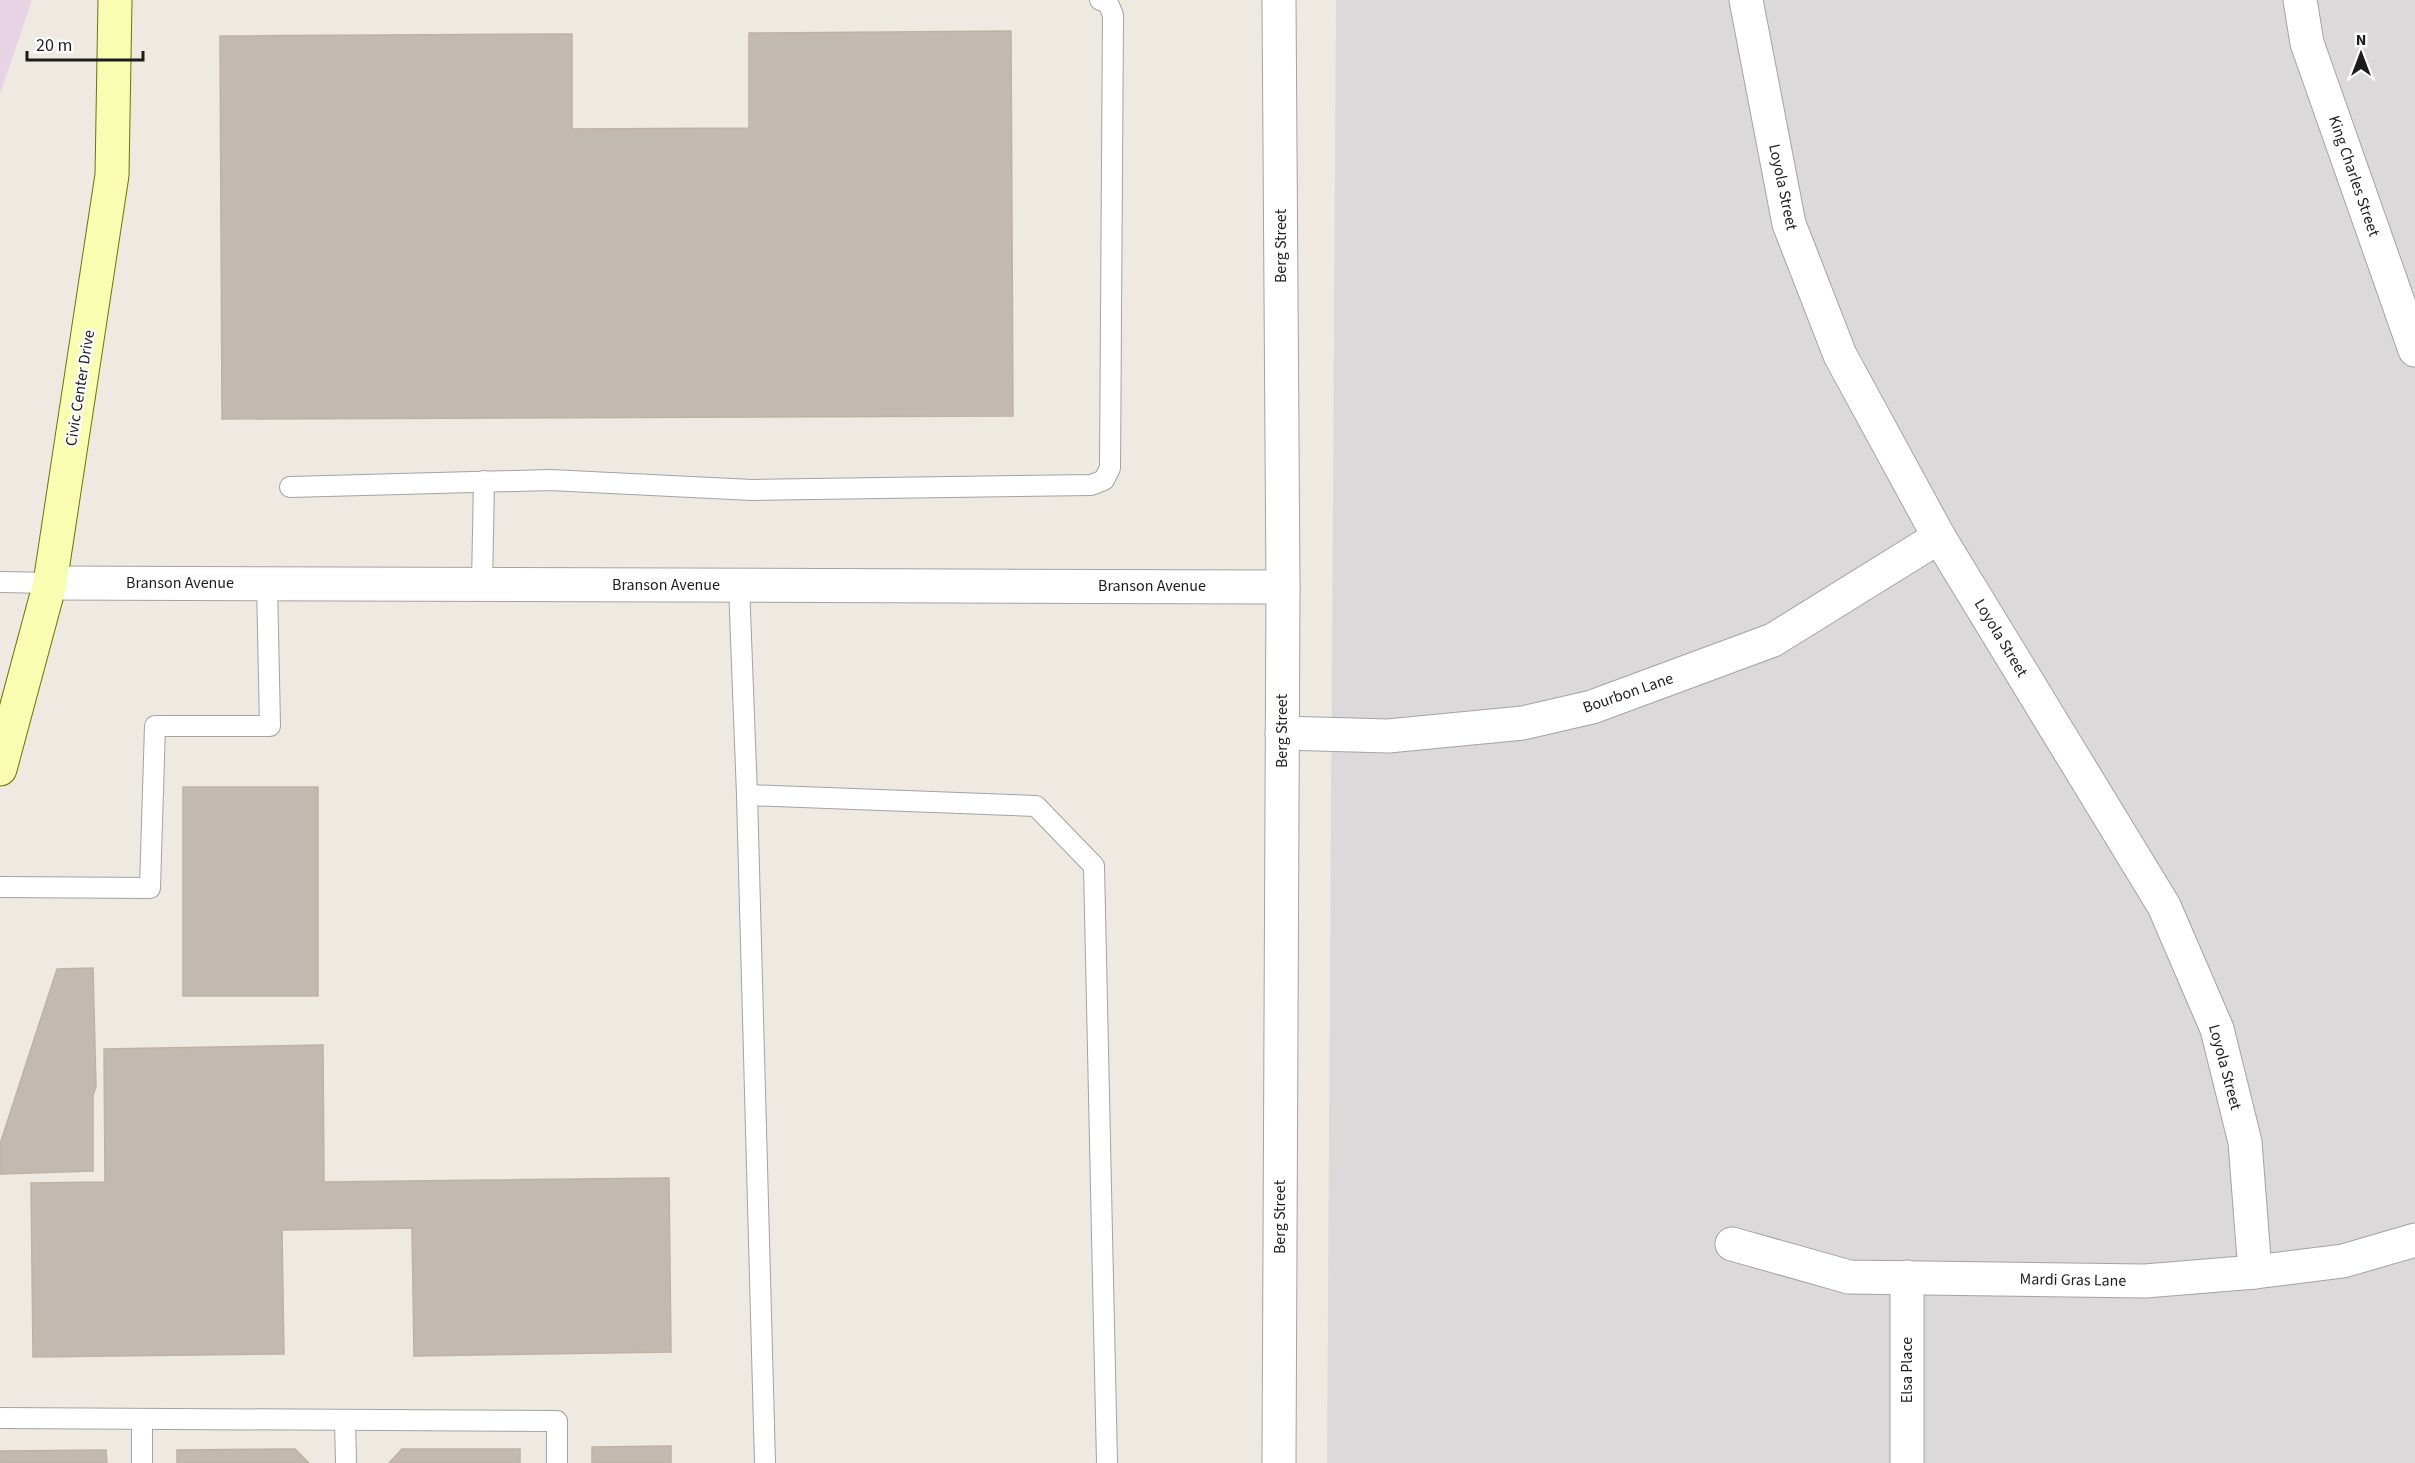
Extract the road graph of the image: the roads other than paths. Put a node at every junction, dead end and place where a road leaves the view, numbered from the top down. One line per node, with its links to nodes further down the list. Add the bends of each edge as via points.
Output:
1 (115, 0): 11 (street, Civic Center Drive, via 112,175)
2 (1100, 0): 7 (lane, via 1108,3 1113,15 1110,468 1104,480 1091,485 752,490 550,480)
3 (1279, 0): 15 (street, Berg Street)
4 (1746, 0): 9 (street, Loyola Street, via 1788,224 1840,356)
5 (2300, 0): 6 (street, King Charles Street, via 2307,43)
6 (2415, 350)
7 (484, 482): 8 (lane); 13 (lane)
8 (290, 487)
9 (1939, 537): 16 (street, Bourbon Lane, via 1773,640 1592,707 1523,723 1388,736); 22 (street, Loyola Street, via 2164,906 2191,968 2217,1029 2246,1142)
10 (0, 582): 11 (lane)
11 (50, 583): 12 (street, Branson Avenue); 17 (street, Civic Center Drive)
12 (267, 584): 13 (street, Branson Avenue); 19 (lane, via 270,726 154,726 150,888)
13 (482, 584): 14 (street, Branson Avenue)
14 (739, 585): 15 (street, Branson Avenue); 18 (lane)
15 (1283, 587): 16 (street, Berg Street)
16 (1282, 733): 32 (street, Berg Street)
17 (0, 769)
18 (747, 795): 30 (lane); 31 (lane, via 1036,806 1094,866)
19 (0, 886)
20 (2415, 1240): 22 (street, Mardi Gras Lane, via 2343,1261)
21 (1732, 1244): 23 (street, Mardi Gras Lane, via 1849,1277)
22 (2255, 1272): 23 (street, Mardi Gras Lane, via 2145,1281)
23 (1907, 1277): 33 (street, Elsa Place)
24 (0, 1418): 25 (lane)
25 (142, 1419): 26 (lane); 27 (lane)
26 (345, 1420): 28 (lane); 29 (lane, via 556,1421)
27 (142, 1463)
28 (345, 1463)
29 (556, 1463)
30 (765, 1463)
31 (1107, 1463)
32 (1279, 1463)
33 (1907, 1463)

